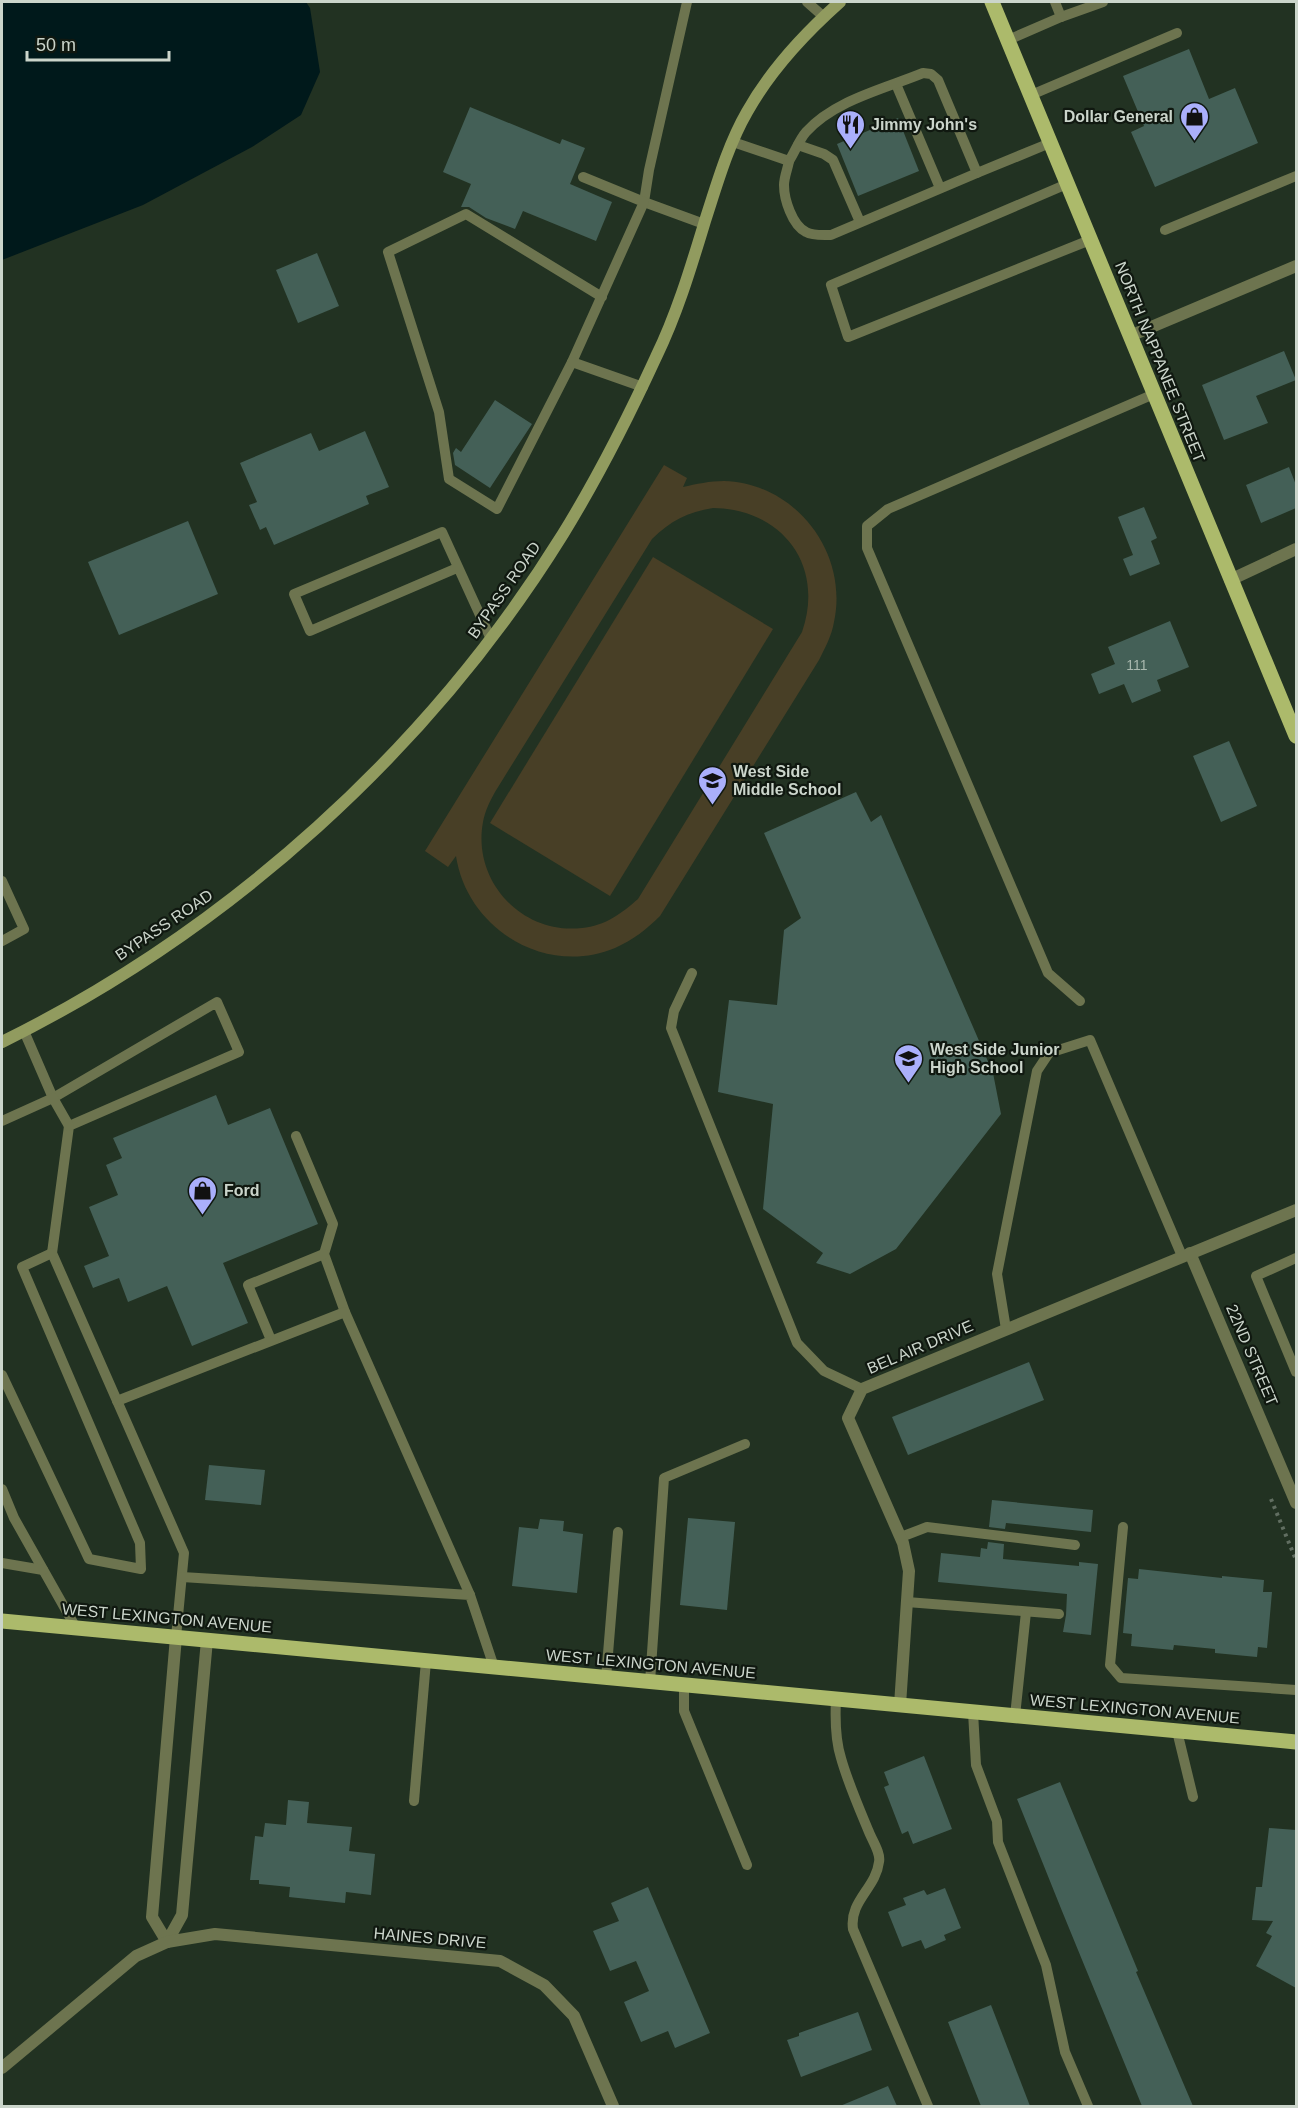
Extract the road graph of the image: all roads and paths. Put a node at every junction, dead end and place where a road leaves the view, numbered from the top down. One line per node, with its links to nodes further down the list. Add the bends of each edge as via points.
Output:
1 (687, 2): 22 (lane)
2 (807, 2): 7 (lane)
3 (840, 2): 7 (main road, BYPASS ROAD)
4 (992, 2): 10 (main road, NORTH NAPPANEE STREET)
5 (1054, 2): 8 (lane)
6 (1103, 2): 8 (lane)
7 (824, 17): 13 (main road, BYPASS ROAD, via 767,78)
8 (1061, 17): 10 (lane)
9 (1177, 33): 12 (lane)
10 (1008, 40): 12 (main road, NORTH NAPPANEE STREET)
11 (896, 84): 15 (lane, via 821,118); 17 (lane, via 923,73 938,80); 21 (lane)
12 (1031, 95): 14 (main road, NORTH NAPPANEE STREET)
13 (733, 142): 16 (lane); 24 (main road, BYPASS ROAD)
14 (1050, 143): 17 (lane); 20 (main road, NORTH NAPPANEE STREET)
15 (798, 145): 16 (lane); 23 (lane, via 833,160)
16 (789, 161): 23 (lane, via 785,195 798,225 806,232 831,235)
17 (977, 173): 21 (lane)
18 (1296, 176): 25 (lane)
19 (583, 177): 22 (lane)
20 (1067, 184): 26 (main road, NORTH NAPPANEE STREET); 26 (lane, via 831,285 848,337)
21 (940, 188): 23 (lane)
22 (644, 202): 24 (lane); 28 (lane)
23 (860, 222)
24 (704, 224): 31 (main road, BYPASS ROAD, via 666,337)
25 (1165, 230)
26 (1090, 240): 29 (main road, NORTH NAPPANEE STREET)
27 (1296, 266): 29 (street)
28 (602, 297): 30 (lane); 30 (lane, via 466,214 388,252 439,412 449,479 497,508)
29 (1130, 336): 32 (main road, NORTH NAPPANEE STREET)
30 (572, 362): 31 (lane)
31 (643, 387): 36 (main road, BYPASS ROAD, via 562,537)
32 (1154, 394): 35 (main road, NORTH NAPPANEE STREET); 42 (lane, via 888,509 867,526 867,548 1048,973)
33 (1296, 549): 35 (street)
34 (457, 568): 34 (lane, via 442,532 294,594 310,631); 36 (lane)
35 (1230, 580): 37 (main road, NORTH NAPPANEE STREET)
36 (490, 638): 43 (main road, BYPASS ROAD, via 464,674 398,747 276,863 181,935)
37 (1293, 716): 38 (main road, NORTH NAPPANEE STREET)
38 (1296, 736)
39 (2, 881): 40 (lane, via 24,929)
40 (2, 941)
41 (692, 973): 59 (lane, via 674,1011 671,1028 797,1343 824,1371)
42 (1080, 1001)
43 (24, 1031): 44 (main road, BYPASS ROAD); 45 (lane)
44 (2, 1042)
45 (53, 1098): 46 (lane); 47 (lane); 47 (lane, via 217,1002 239,1052)
46 (2, 1121)
47 (69, 1126): 50 (lane)
48 (296, 1136): 51 (lane, via 333,1224)
49 (1296, 1210): 52 (street, BEL AIR DRIVE)
50 (52, 1253): 58 (lane, via 22,1267 140,1543 141,1569 89,1559); 60 (lane)
51 (324, 1254): 54 (lane); 56 (lane, via 248,1285)
52 (1186, 1255): 55 (street, BEL AIR DRIVE); 55 (lane, via 1090,1040 1049,1053 1037,1071 996,1274); 64 (street, 22ND STREET)
53 (1296, 1258): 57 (lane, via 1256,1276)
54 (345, 1311): 56 (lane); 73 (lane)
55 (1006, 1329): 59 (street, BEL AIR DRIVE)
56 (271, 1340): 60 (lane)
57 (1296, 1372)
58 (2, 1375)
59 (862, 1389): 67 (street, BEL AIR DRIVE, via 848,1418)
60 (117, 1401): 72 (lane, via 184,1553)
61 (745, 1444): 84 (lane, via 664,1478)
62 (2, 1490): 71 (lane)
63 (1271, 1499): 69 (path)
64 (1296, 1503)
65 (1123, 1527): 86 (lane, via 1110,1665 1121,1678)
66 (618, 1532): 83 (lane)
67 (900, 1537): 68 (lane, via 927,1527); 74 (street, BEL AIR DRIVE, via 909,1571)
68 (1076, 1545)
69 (1296, 1560)
70 (2, 1563): 71 (lane)
71 (44, 1570): 78 (lane)
72 (182, 1577): 73 (lane); 79 (lane)
73 (470, 1595): 82 (lane)
74 (907, 1602): 75 (lane); 88 (street, BEL AIR DRIVE)
75 (1026, 1612): 76 (lane); 90 (lane)
76 (1059, 1614)
77 (2, 1621): 78 (main road, WEST LEXINGTON AVENUE)
78 (76, 1628): 79 (main road, WEST LEXINGTON AVENUE)
79 (176, 1637): 80 (main road, WEST LEXINGTON AVENUE); 96 (street, via 152,1917)
80 (207, 1640): 81 (main road, WEST LEXINGTON AVENUE); 96 (street, via 182,1915)
81 (426, 1661): 82 (main road, WEST LEXINGTON AVENUE); 94 (lane)
82 (494, 1667): 83 (main road, WEST LEXINGTON AVENUE)
83 (606, 1677): 84 (main road, WEST LEXINGTON AVENUE)
84 (650, 1682): 85 (main road, WEST LEXINGTON AVENUE)
85 (684, 1685): 87 (main road, WEST LEXINGTON AVENUE); 95 (lane, via 684,1711)
86 (1296, 1690)
87 (836, 1699): 88 (main road, WEST LEXINGTON AVENUE); 99 (lane, via 835,1731 840,1757 880,1860 875,1877 854,1911 853,1929)
88 (900, 1705): 89 (main road, WEST LEXINGTON AVENUE)
89 (973, 1712): 90 (main road, WEST LEXINGTON AVENUE); 100 (lane, via 976,1765 997,1821 998,1842 1046,1965 1065,2052)
90 (1015, 1716): 91 (main road, WEST LEXINGTON AVENUE)
91 (1178, 1731): 92 (main road, WEST LEXINGTON AVENUE); 93 (lane)
92 (1296, 1742)
93 (1192, 1797)
94 (414, 1802)
95 (747, 1865)
96 (167, 1942): 97 (street, HAINES DRIVE, via 136,1956); 98 (street, HAINES DRIVE, via 215,1934 500,1961 544,1985 574,2016)
97 (2, 2068)
98 (613, 2106)
99 (928, 2106)
100 (1088, 2106)

